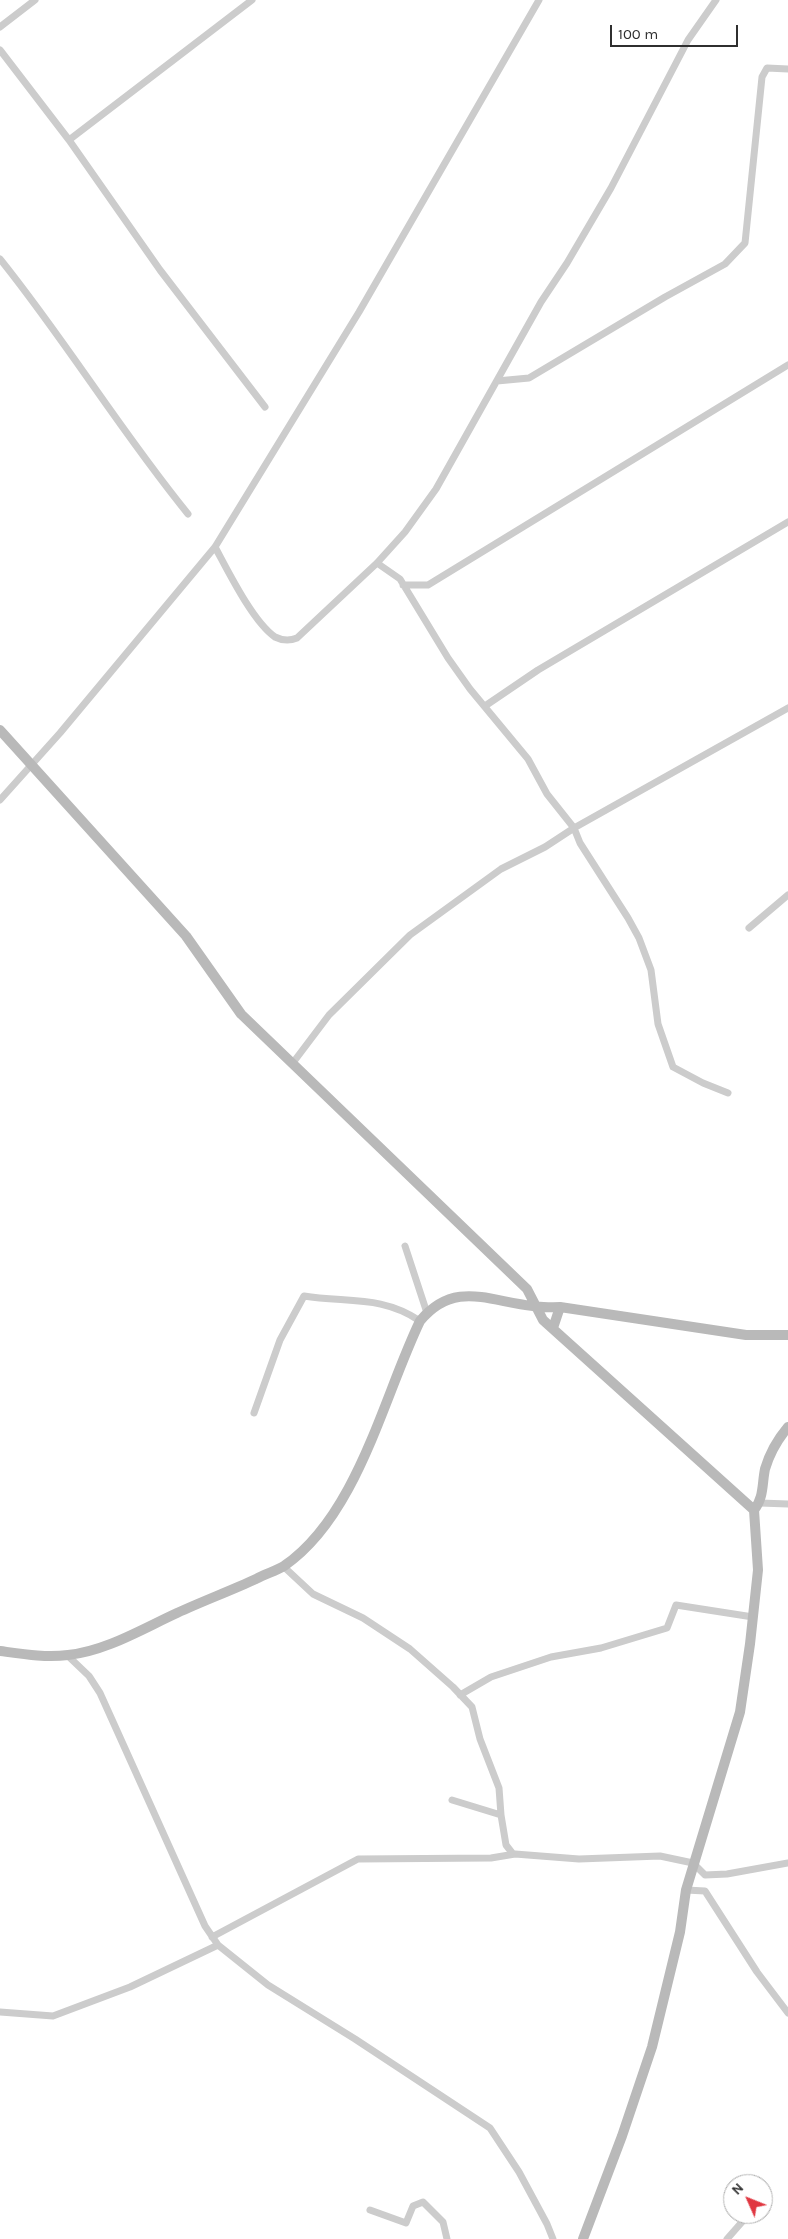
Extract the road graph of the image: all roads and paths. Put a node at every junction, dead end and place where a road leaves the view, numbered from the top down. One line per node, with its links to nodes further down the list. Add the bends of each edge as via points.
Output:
1 (35, 0): 5 (street)
2 (252, 0): 8 (street)
3 (540, 0): 15 (street, via 354,320)
4 (716, 0): 11 (street, via 688,40 611,188)
5 (0, 27)
6 (0, 50): 8 (street)
7 (788, 69): 11 (street, via 766,68 762,77 746,243 725,264 529,378)
8 (69, 140): 12 (street, via 160,270)
9 (0, 259): 13 (street)
10 (788, 366): 17 (street, via 428,585)
11 (497, 381): 16 (street, via 436,489 405,532)
12 (265, 407)
13 (188, 514)
14 (788, 522): 18 (street, via 538,670)
15 (215, 547): 16 (street, via 245,600 264,625 274,636 291,641); 21 (street)
16 (377, 563): 17 (street)
17 (403, 585): 18 (street, via 448,658)
18 (486, 706): 23 (street, via 528,759 547,794)
19 (788, 708): 23 (street)
20 (0, 730): 21 (street)
21 (31, 765): 22 (street); 26 (street, via 186,936 241,1014)
22 (0, 800)
23 (574, 828): 26 (street, via 502,869 410,935 334,1009); 27 (street, via 580,844 639,938 651,970 653,999 662,1040 673,1067 703,1084)
24 (788, 895): 25 (street)
25 (749, 928)
26 (292, 1064): 29 (street, via 526,1289)
27 (728, 1093)
28 (405, 1246): 31 (street)
29 (535, 1307): 30 (street); 31 (street, via 456,1296); 33 (street)
30 (560, 1307): 33 (street); 34 (street, via 746,1335)
31 (427, 1313): 32 (street)
32 (420, 1321): 35 (street, via 402,1310 362,1300 304,1296 280,1340); 39 (street, via 367,1449 342,1499 310,1543)
33 (553, 1328): 38 (street)
34 (788, 1335)
35 (254, 1413)
36 (788, 1427): 38 (street, via 775,1442)
37 (788, 1504): 38 (street)
38 (757, 1507): 40 (street, via 758,1570)
39 (283, 1566): 42 (street, via 112,1642); 43 (street, via 313,1594 363,1618 410,1649)
40 (753, 1617): 43 (street, via 676,1605 667,1628 601,1648 551,1657 491,1677); 48 (street, via 740,1712)
41 (0, 1651): 42 (street)
42 (67, 1655): 50 (street, via 100,1692)
43 (460, 1694): 45 (street, via 472,1707 480,1739 499,1788)
44 (452, 1800): 45 (street)
45 (501, 1815): 46 (street, via 506,1845)
46 (513, 1854): 48 (street, via 579,1859 660,1856); 50 (street, via 491,1858 358,1859)
47 (788, 1863): 48 (street, via 705,1875)
48 (693, 1864): 49 (street)
49 (686, 1890): 53 (street, via 705,1891 757,1972); 58 (street, via 680,1932 652,2047)
50 (212, 1937): 51 (street)
51 (218, 1945): 52 (street, via 130,1987 53,2016); 57 (street, via 268,1985 490,2128 519,2172)
52 (0, 2012)
53 (788, 2013)
54 (370, 2210): 56 (street, via 406,2223 413,2206 423,2202 443,2222)
55 (740, 2224): 59 (street)
56 (447, 2239)
57 (552, 2239)
58 (583, 2239)
59 (727, 2239)

